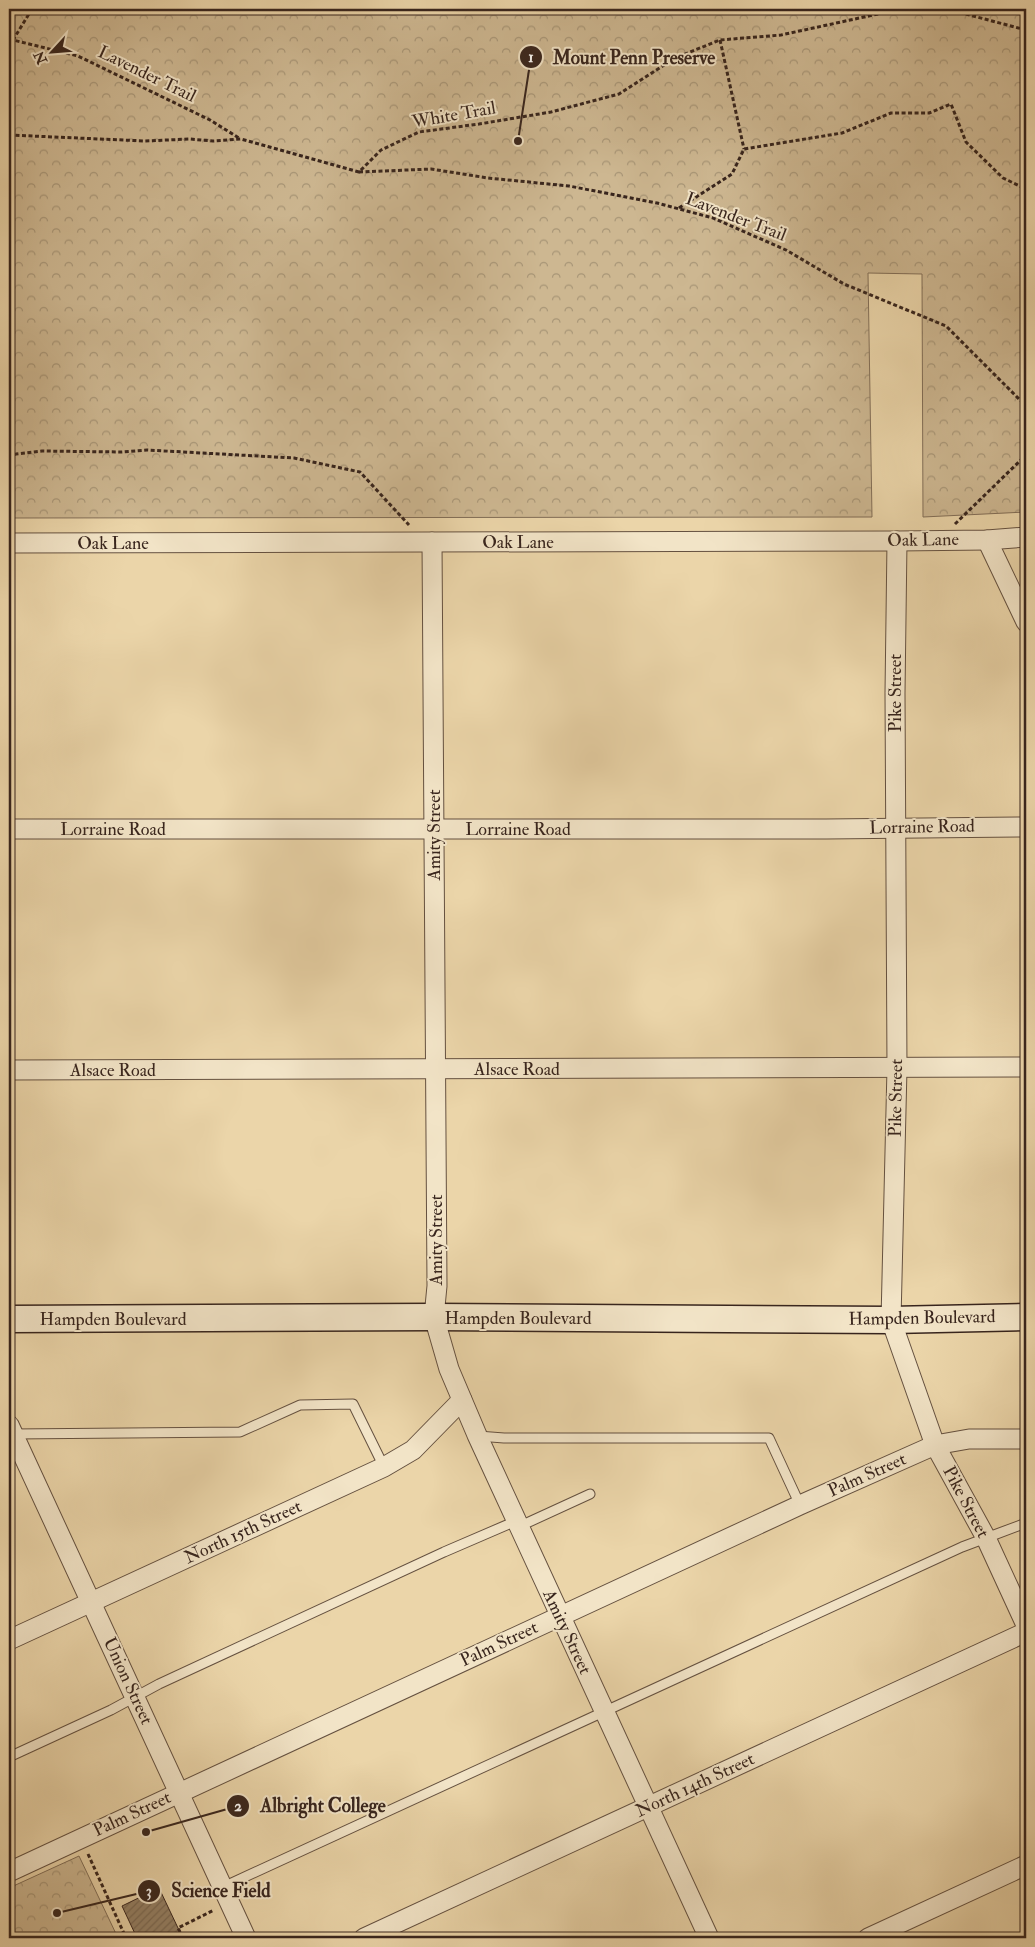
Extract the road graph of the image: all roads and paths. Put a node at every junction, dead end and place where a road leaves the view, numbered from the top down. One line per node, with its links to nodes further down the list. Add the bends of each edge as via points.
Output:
1 (32, 9): 5 (path, Lavender Trail)
2 (901, 9): 6 (path, White Trail, via 781,36)
3 (947, 9): 4 (path)
4 (1026, 30)
5 (11, 40): 8 (path, Lavender Trail, via 78,56 210,120)
6 (720, 40): 9 (path); 10 (path, White Trail, via 675,58 619,94 551,112 419,132 381,150)
7 (9, 135): 8 (path, via 144,141)
8 (240, 139): 10 (path)
9 (744, 150): 11 (path, via 842,133 891,113 928,113 951,104 966,142 1003,178); 12 (path, via 732,174)
10 (359, 172): 12 (path, Lavender Trail, via 431,169 569,186)
11 (1026, 189)
12 (678, 208): 13 (path, Lavender Trail, via 713,218 786,250 844,284 946,326)
13 (1026, 406)
14 (1026, 455): 17 (path, via 959,519)
15 (9, 458): 20 (path, via 16,454 42,452 147,450 294,458 360,472)
16 (1026, 536): 18 (street, Oak Lane)
17 (945, 540): 18 (street, Oak Lane); 19 (street, Oak Lane)
18 (987, 540): 22 (street)
19 (897, 541): 20 (street, Oak Lane); 24 (street, Pike Street)
20 (426, 542): 21 (street, Oak Lane); 26 (street, Amity Street)
21 (9, 543)
22 (1026, 622)
23 (1026, 826): 24 (street, Lorraine Road)
24 (895, 828): 26 (street, Lorraine Road); 28 (street, Pike Street)
25 (9, 829): 26 (street, Lorraine Road)
26 (434, 830): 29 (street, Amity Street)
27 (1026, 1067): 28 (street, Alsace Road)
28 (897, 1068): 29 (street, Alsace Road); 34 (street, Pike Street)
29 (434, 1069): 30 (street, Alsace Road); 31 (street, Amity Street, via 437,1286)
30 (9, 1070)
31 (434, 1317): 33 (main road, Hampden Boulevard); 34 (main road, Hampden Boulevard); 35 (street, Amity Street)
32 (1026, 1317): 34 (main road, Hampden Boulevard)
33 (9, 1319)
34 (891, 1320): 39 (street, Pike Street)
35 (462, 1400): 37 (street, Amity Street); 40 (street, North 15th Street, via 413,1450)
36 (11, 1429): 40 (lane, via 240,1432 300,1405 353,1404); 46 (street, Union Street)
37 (477, 1435): 42 (lane, via 504,1438 769,1438); 44 (street, Amity Street)
38 (1026, 1438): 39 (street, Palm Street, via 969,1439)
39 (935, 1445): 42 (street, Palm Street); 45 (street, Pike Street)
40 (384, 1467): 46 (street, North 15th Street)
41 (590, 1494): 44 (lane)
42 (800, 1505): 47 (street, Palm Street)
43 (1026, 1523): 45 (lane)
44 (517, 1524): 47 (street, Amity Street); 51 (lane, via 408,1568)
45 (986, 1538): 48 (street, Pike Street); 52 (lane)
46 (91, 1602): 50 (street, North 15th Street); 51 (street, Union Street)
47 (560, 1616): 52 (street, Amity Street); 54 (street, Palm Street)
48 (1026, 1625)
49 (1026, 1632): 55 (street, North 14th Street)
50 (9, 1640)
51 (135, 1697): 53 (lane); 54 (street, Union Street)
52 (604, 1712): 55 (street, Amity Street); 59 (lane)
53 (9, 1758)
54 (179, 1792): 58 (street, Palm Street); 59 (street, Union Street)
55 (648, 1807): 65 (street, North 14th Street); 66 (street, Amity Street)
56 (95, 1848): 62 (path, via 87,1852)
57 (1026, 1865): 67 (street)
58 (9, 1872)
59 (217, 1894): 60 (path); 64 (street, Union Street)
60 (215, 1910): 61 (path); 63 (path, via 178,1928)
61 (218, 1917)
62 (126, 1938)
63 (183, 1938)
64 (246, 1938)
65 (364, 1938)
66 (709, 1938)
67 (868, 1938)

